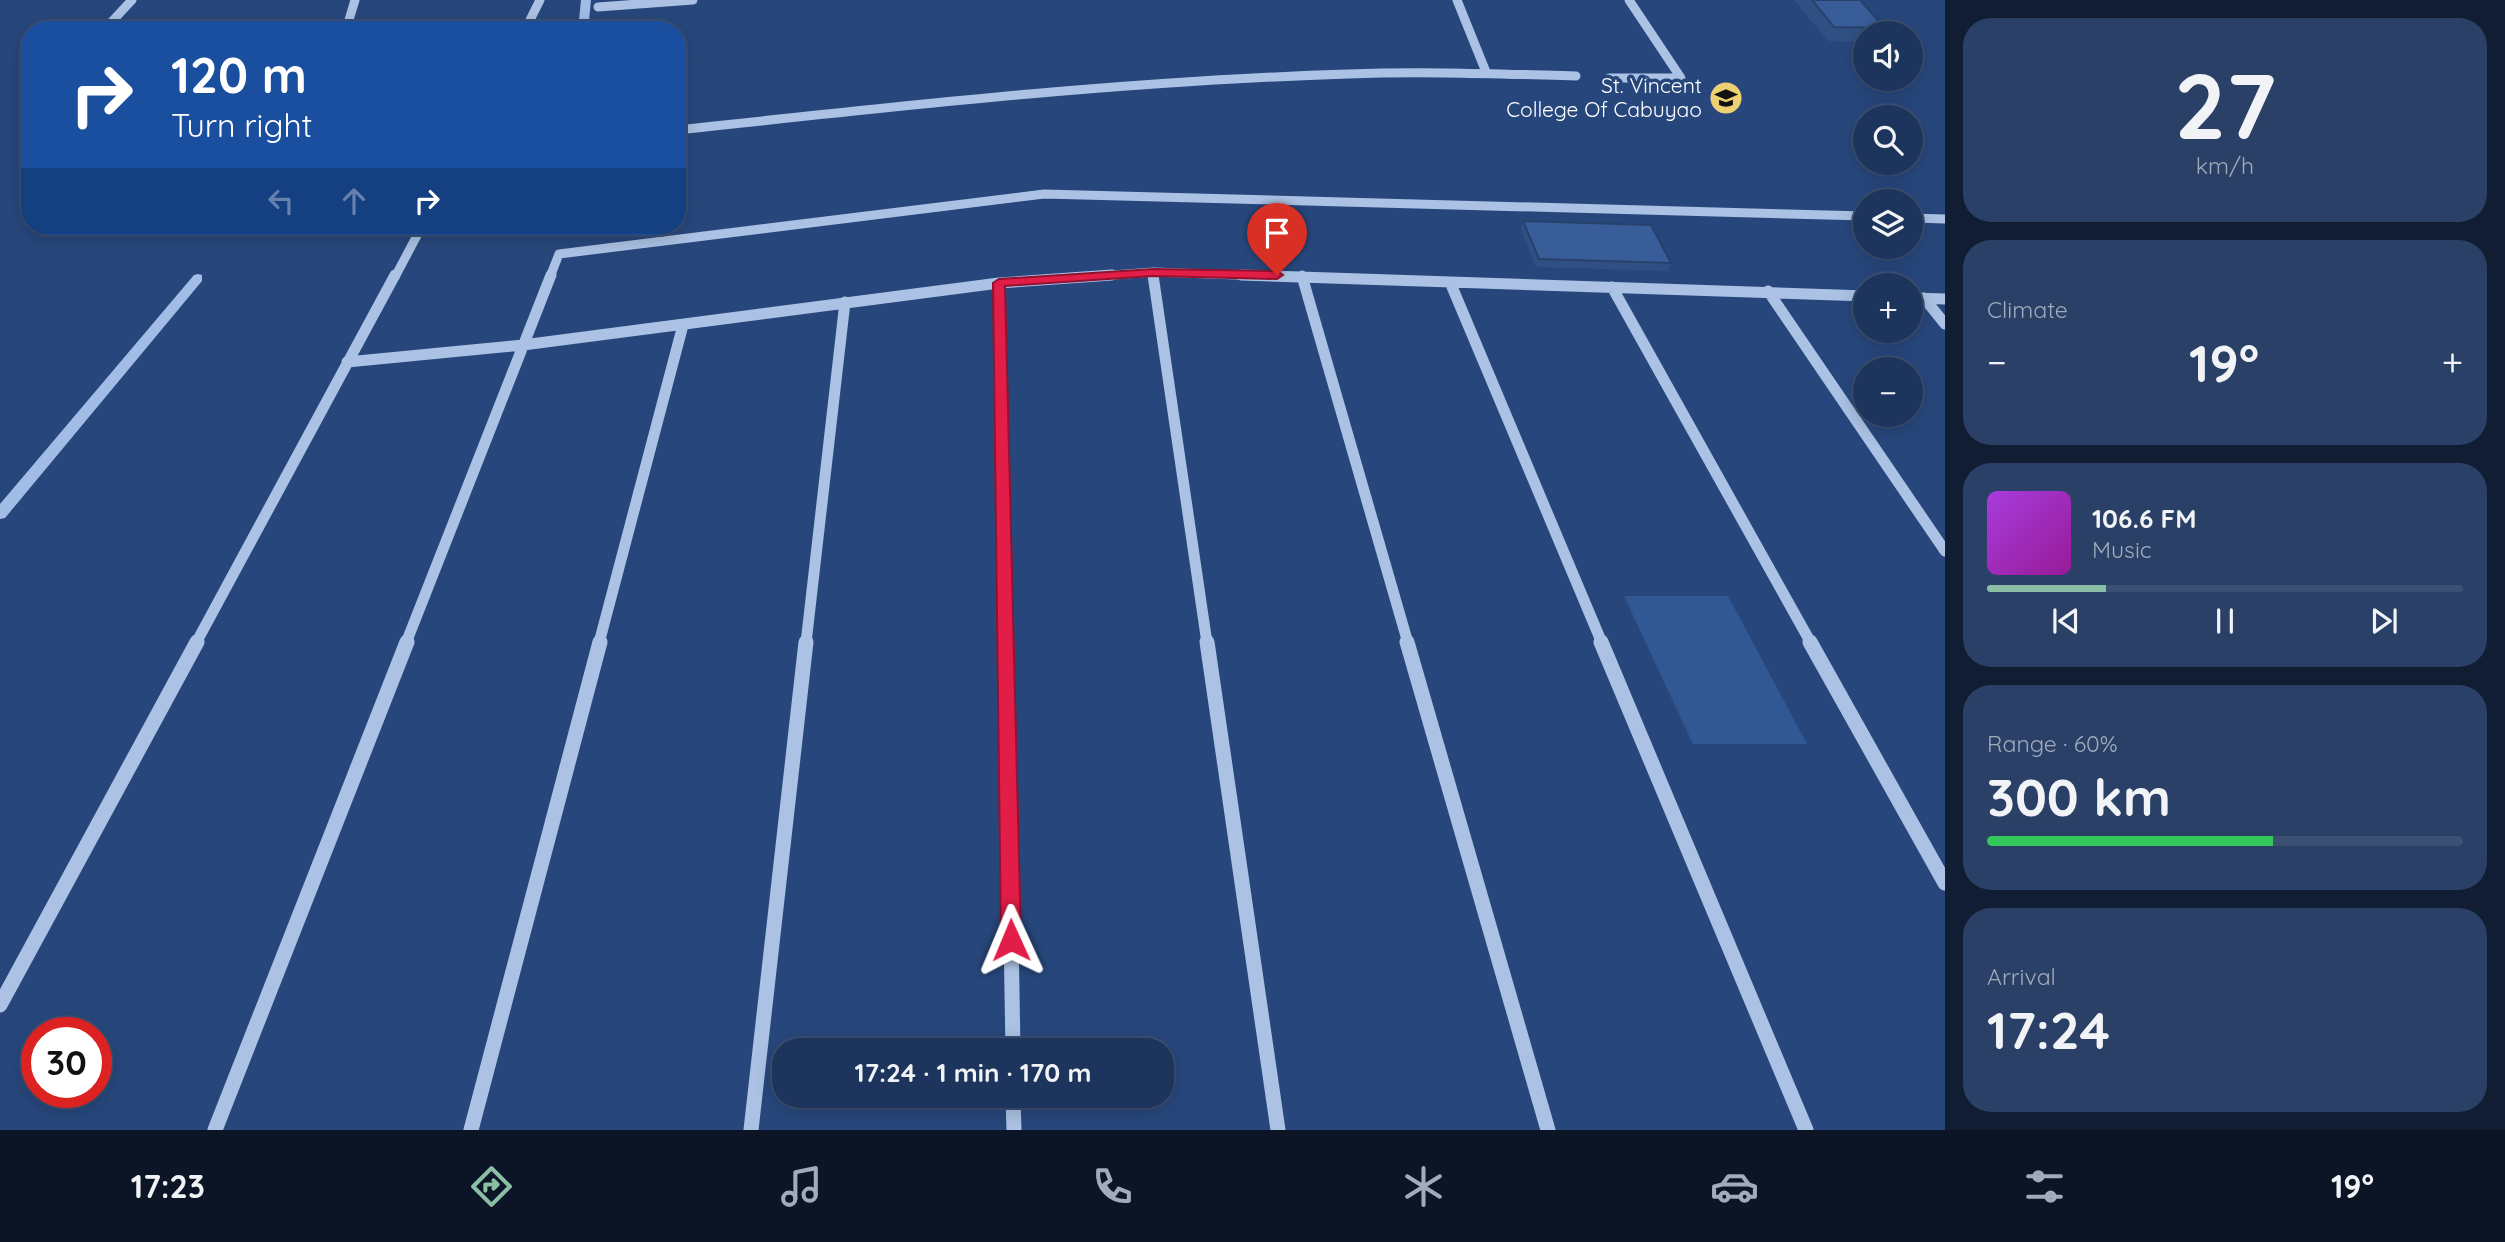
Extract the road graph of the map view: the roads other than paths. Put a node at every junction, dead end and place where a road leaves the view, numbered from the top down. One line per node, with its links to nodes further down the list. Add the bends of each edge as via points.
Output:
1 (132, 0): 8 (street)
2 (355, 0): 9 (street)
3 (540, 0): 10 (street)
4 (693, 0): 7 (street)
5 (1457, 0): 11 (street)
6 (1629, 0): 13 (street, via 1681,78)
7 (598, 7)
8 (112, 21)
9 (349, 21)
10 (530, 21)
11 (1486, 72): 12 (street); 14 (street, via 1241,77 946,101)
12 (1576, 76)
13 (1609, 78)
14 (686, 129)
15 (1853, 216): 31 (street, via 1044,194 559,254)
16 (1923, 218): 17 (street)
17 (1945, 219)
18 (417, 235): 32 (street)
19 (1153, 272): 20 (street); 22 (street); 42 (street)
20 (1302, 276): 21 (street); 43 (street)
21 (1450, 282): 23 (street); 44 (street)
22 (999, 283): 28 (street); 36 (street)
23 (1612, 287): 24 (street); 34 (street)
24 (1768, 291): 25 (street); 33 (street)
25 (1853, 295)
26 (1924, 298): 27 (street); 29 (street)
27 (1945, 299)
28 (845, 302): 30 (street); 40 (street)
29 (1945, 324)
30 (683, 325): 31 (street); 39 (street)
31 (523, 345): 32 (street); 38 (street)
32 (347, 362): 35 (street)
33 (1945, 551)
34 (1945, 883)
35 (0, 1005)
36 (1013, 1038)
37 (1013, 1108): 41 (street)
38 (215, 1130)
39 (471, 1130)
40 (751, 1130)
41 (1014, 1130)
42 (1278, 1130)
43 (1548, 1130)
44 (1806, 1130)

